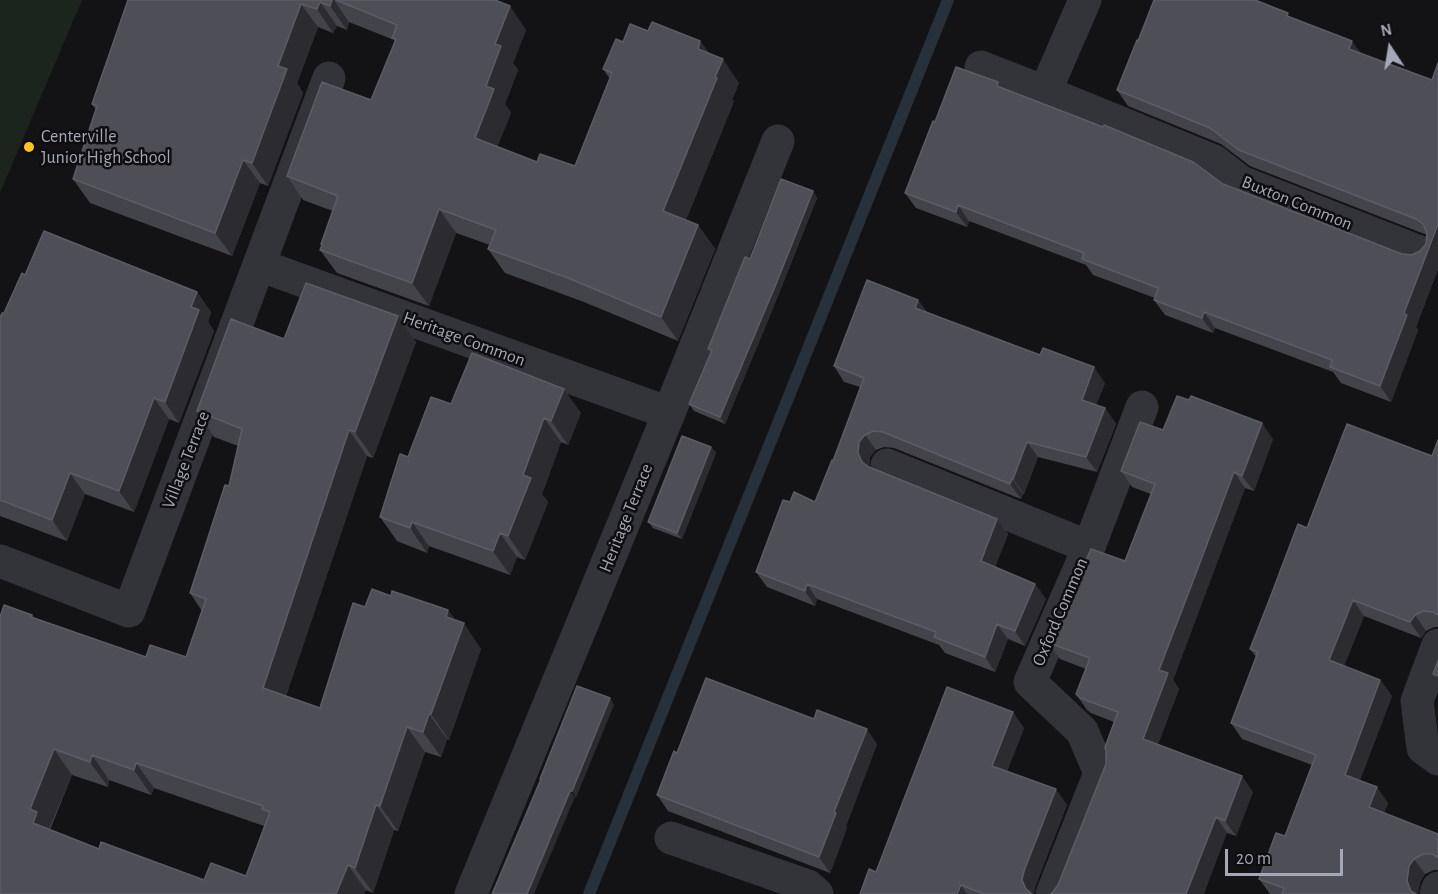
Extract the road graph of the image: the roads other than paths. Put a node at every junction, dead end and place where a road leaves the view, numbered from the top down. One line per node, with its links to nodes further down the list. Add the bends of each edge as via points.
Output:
1 (1085, 0): 4 (street)
2 (981, 67): 4 (street, Buxton Common)
3 (329, 78): 7 (street, Village Terrace)
4 (1045, 92): 6 (street, Buxton Common, via 1215,161 1241,182)
5 (778, 141): 9 (street, Heritage Terrace)
6 (1420, 252)
7 (259, 265): 9 (street, Heritage Common); 12 (street, Village Terrace, via 129,611)
8 (1142, 406): 11 (street, Oxford Common)
9 (669, 413): 17 (street, Heritage Terrace)
10 (887, 465): 11 (street, Oxford Common)
11 (1089, 547): 19 (street, Oxford Common, via 1030,682 1082,731 1100,773)
12 (0, 561)
13 (1438, 645): 14 (street, via 1417,701 1424,748)
14 (1438, 759)
15 (671, 838): 18 (street, via 808,886)
16 (1438, 888): 20 (street)
17 (471, 894)
18 (817, 894)
19 (1052, 894)
20 (1436, 894)

